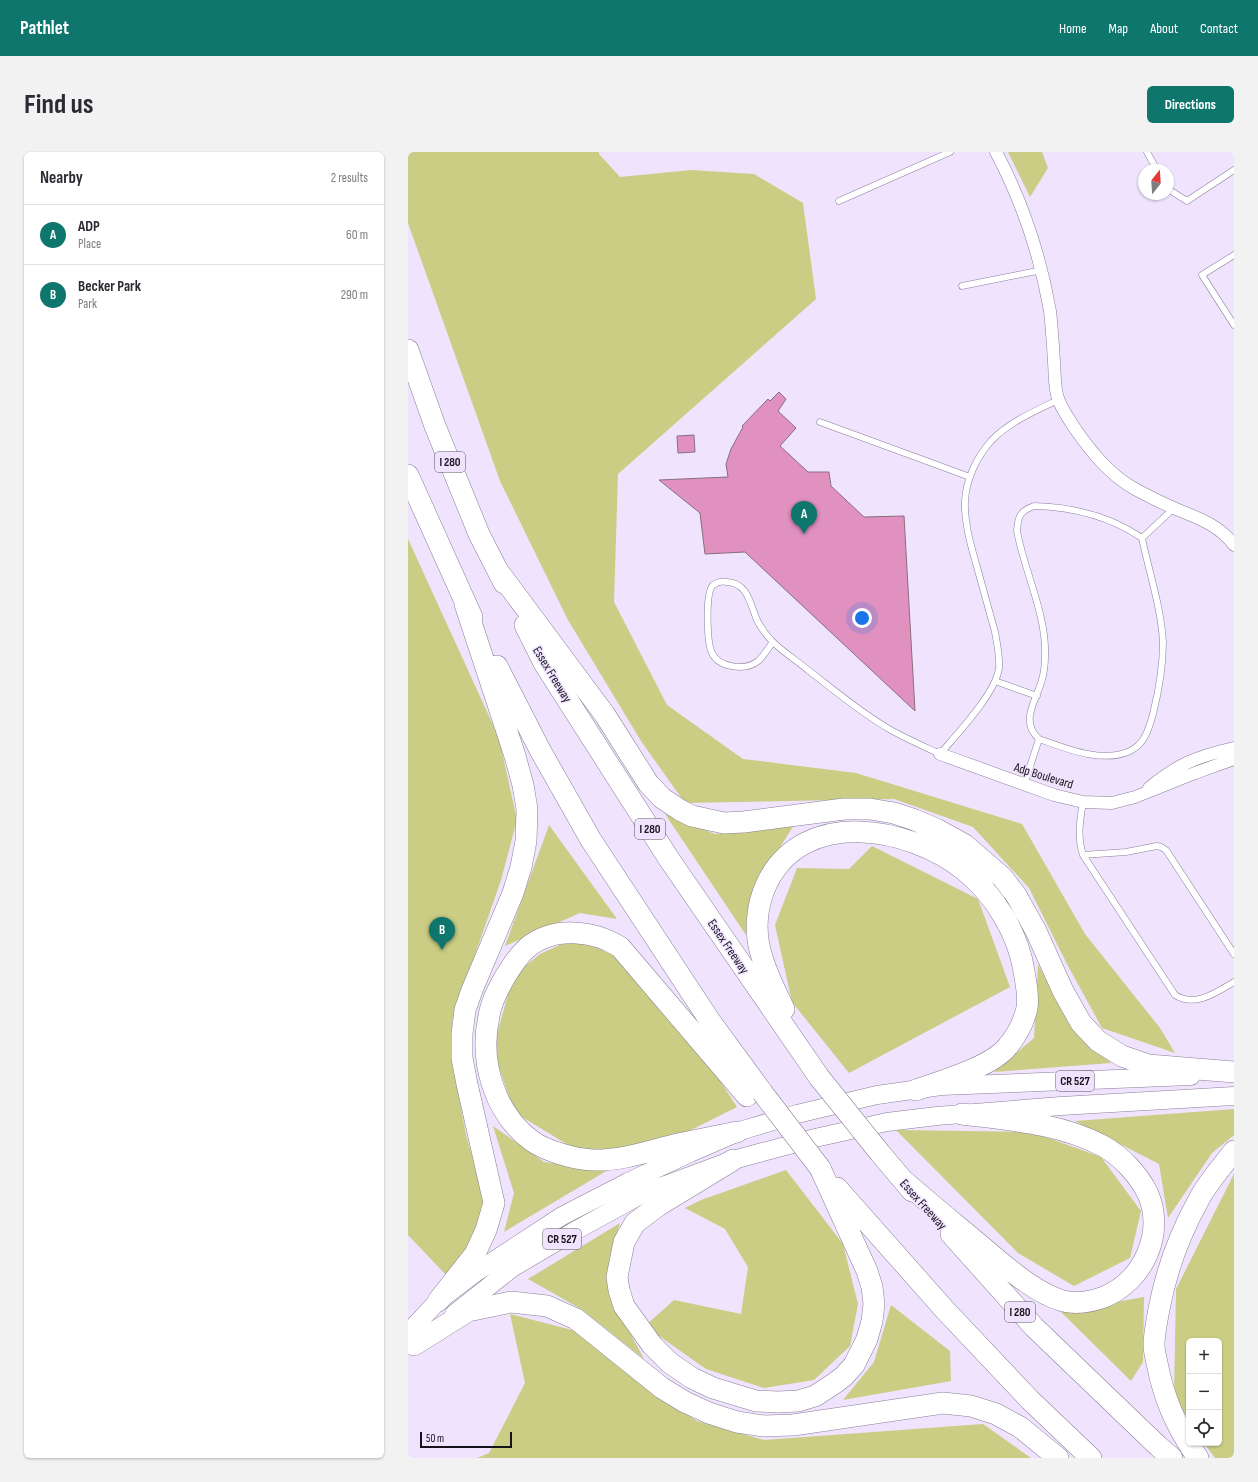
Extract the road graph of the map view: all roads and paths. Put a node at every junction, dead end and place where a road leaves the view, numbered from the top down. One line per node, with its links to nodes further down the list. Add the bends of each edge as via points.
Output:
1 (950, 152): 7 (lane)
2 (996, 152): 9 (street, via 1022,208)
3 (1147, 152): 4 (lane)
4 (1154, 164)
5 (1234, 170): 6 (lane, via 1187,201)
6 (1174, 193)
7 (839, 201)
8 (1234, 255): 11 (lane, via 1202,275)
9 (1042, 270): 10 (lane); 13 (street, via 1050,313)
10 (962, 286)
11 (1234, 325)
12 (408, 350): 20 (highway, Essex Freeway / I 280, via 435,426 479,534)
13 (1058, 400): 16 (lane, via 1027,415 992,440 979,457); 17 (street, via 1076,430 1115,476)
14 (820, 422): 16 (lane)
15 (408, 475): 21 (highway)
16 (970, 477): 23 (lane, via 965,501 967,524 999,650 999,669)
17 (1174, 508): 18 (lane); 19 (street, via 1206,521)
18 (1142, 538): 24 (lane, via 1116,523 1070,509 1034,506 1021,513 1018,536 1043,626 1046,650 1045,668); 25 (lane, via 1161,621 1163,642 1158,692 1144,738 1130,751 1102,756)
19 (1234, 544)
20 (498, 571): 36 (highway, via 605,715 648,783 662,798 692,816 724,823 870,809 894,813 936,829 965,845 1002,877 1016,895 1036,931 1063,991 1081,1023 1098,1041 1122,1056 1148,1065); 37 (highway, Essex Freeway / I 280, via 548,669 670,859)
21 (465, 604): 39 (highway, via 540,750 591,840 710,1021); 47 (highway, via 517,764 523,785 527,817 521,867 472,990 465,1010 462,1034 462,1058 494,1203 475,1254)
22 (773, 642): 22 (lane, via 758,661 751,665 732,666 716,658 709,643 709,591 713,585 718,582 731,582 742,587 759,623); 27 (lane, via 859,710 887,728)
23 (994, 681): 24 (lane); 27 (lane, via 988,696)
24 (1037, 696): 25 (lane, via 1030,714 1030,727)
25 (1039, 739): 30 (lane)
26 (1234, 748): 31 (street, Adp Boulevard, via 1187,762 1162,777)
27 (940, 754): 30 (street, Adp Boulevard)
28 (1234, 759): 31 (street, Adp Boulevard)
29 (1234, 766): 31 (street, Adp Boulevard, via 1159,793)
30 (1024, 785): 32 (street, Adp Boulevard)
31 (1142, 794): 32 (street, Adp Boulevard, via 1112,803)
32 (1084, 802): 33 (lane, via 1079,833)
33 (1083, 855): 34 (lane, via 1126,852 1157,846 1166,850); 35 (lane, via 1175,995 1185,1000 1206,998)
34 (1234, 954)
35 (1234, 982)
36 (1234, 1073): 38 (main road, CR 527, via 941,1086)
37 (819, 1077): 38 (highway, via 776,993 761,956 757,929 761,894 770,876 785,857 801,845 819,837 841,832 885,834 919,844 944,856 965,871 984,890 1001,912 1013,936 1022,959 1026,984 1027,1006 1020,1028 1008,1047 994,1058 963,1073); 46 (highway, Essex Freeway / I 280, bridge)
38 (916, 1090): 42 (main road, CR 527, via 878,1095 797,1114)
39 (754, 1094): 42 (highway, via 620,948 593,935 566,933 537,940 512,965 493,1000 488,1017 486,1042 491,1080 507,1116 532,1142 557,1152 591,1160 632,1156); 45 (highway, bridge, via 789,1129)
40 (1234, 1096): 41 (main road, CR 527)
41 (962, 1114): 44 (main road, CR 527, via 887,1122); 46 (highway, via 1057,1128 1103,1146 1127,1165 1148,1195 1153,1216 1149,1249 1138,1273 1117,1291 1100,1299 1086,1303 1063,1301 1036,1288 1011,1271)
42 (737, 1132): 47 (main road, CR 527, via 628,1182 562,1216 475,1273)
43 (1234, 1151): 52 (highway, via 1197,1202 1171,1263 1157,1317 1154,1345 1168,1406)
44 (733, 1160): 45 (highway, via 659,1205 635,1223 624,1242 617,1277 624,1306 630,1316 652,1345 670,1363 713,1388 756,1401 778,1402 815,1396 835,1383 854,1365 867,1339 874,1304 872,1287); 48 (main road, CR 527, via 644,1193 573,1232 512,1268)
45 (820, 1168): 50 (highway, via 945,1310 1030,1400)
46 (904, 1181): 51 (highway, Essex Freeway / I 280, via 1034,1327)
47 (438, 1301): 48 (main road, CR 527)
48 (410, 1343): 49 (highway, via 468,1311 511,1302 547,1306 576,1319 662,1388 709,1413 737,1422 764,1426 793,1425 943,1403 971,1406 996,1414 1020,1427)
49 (1058, 1458)
50 (1092, 1458)
51 (1172, 1458)
52 (1198, 1458)

